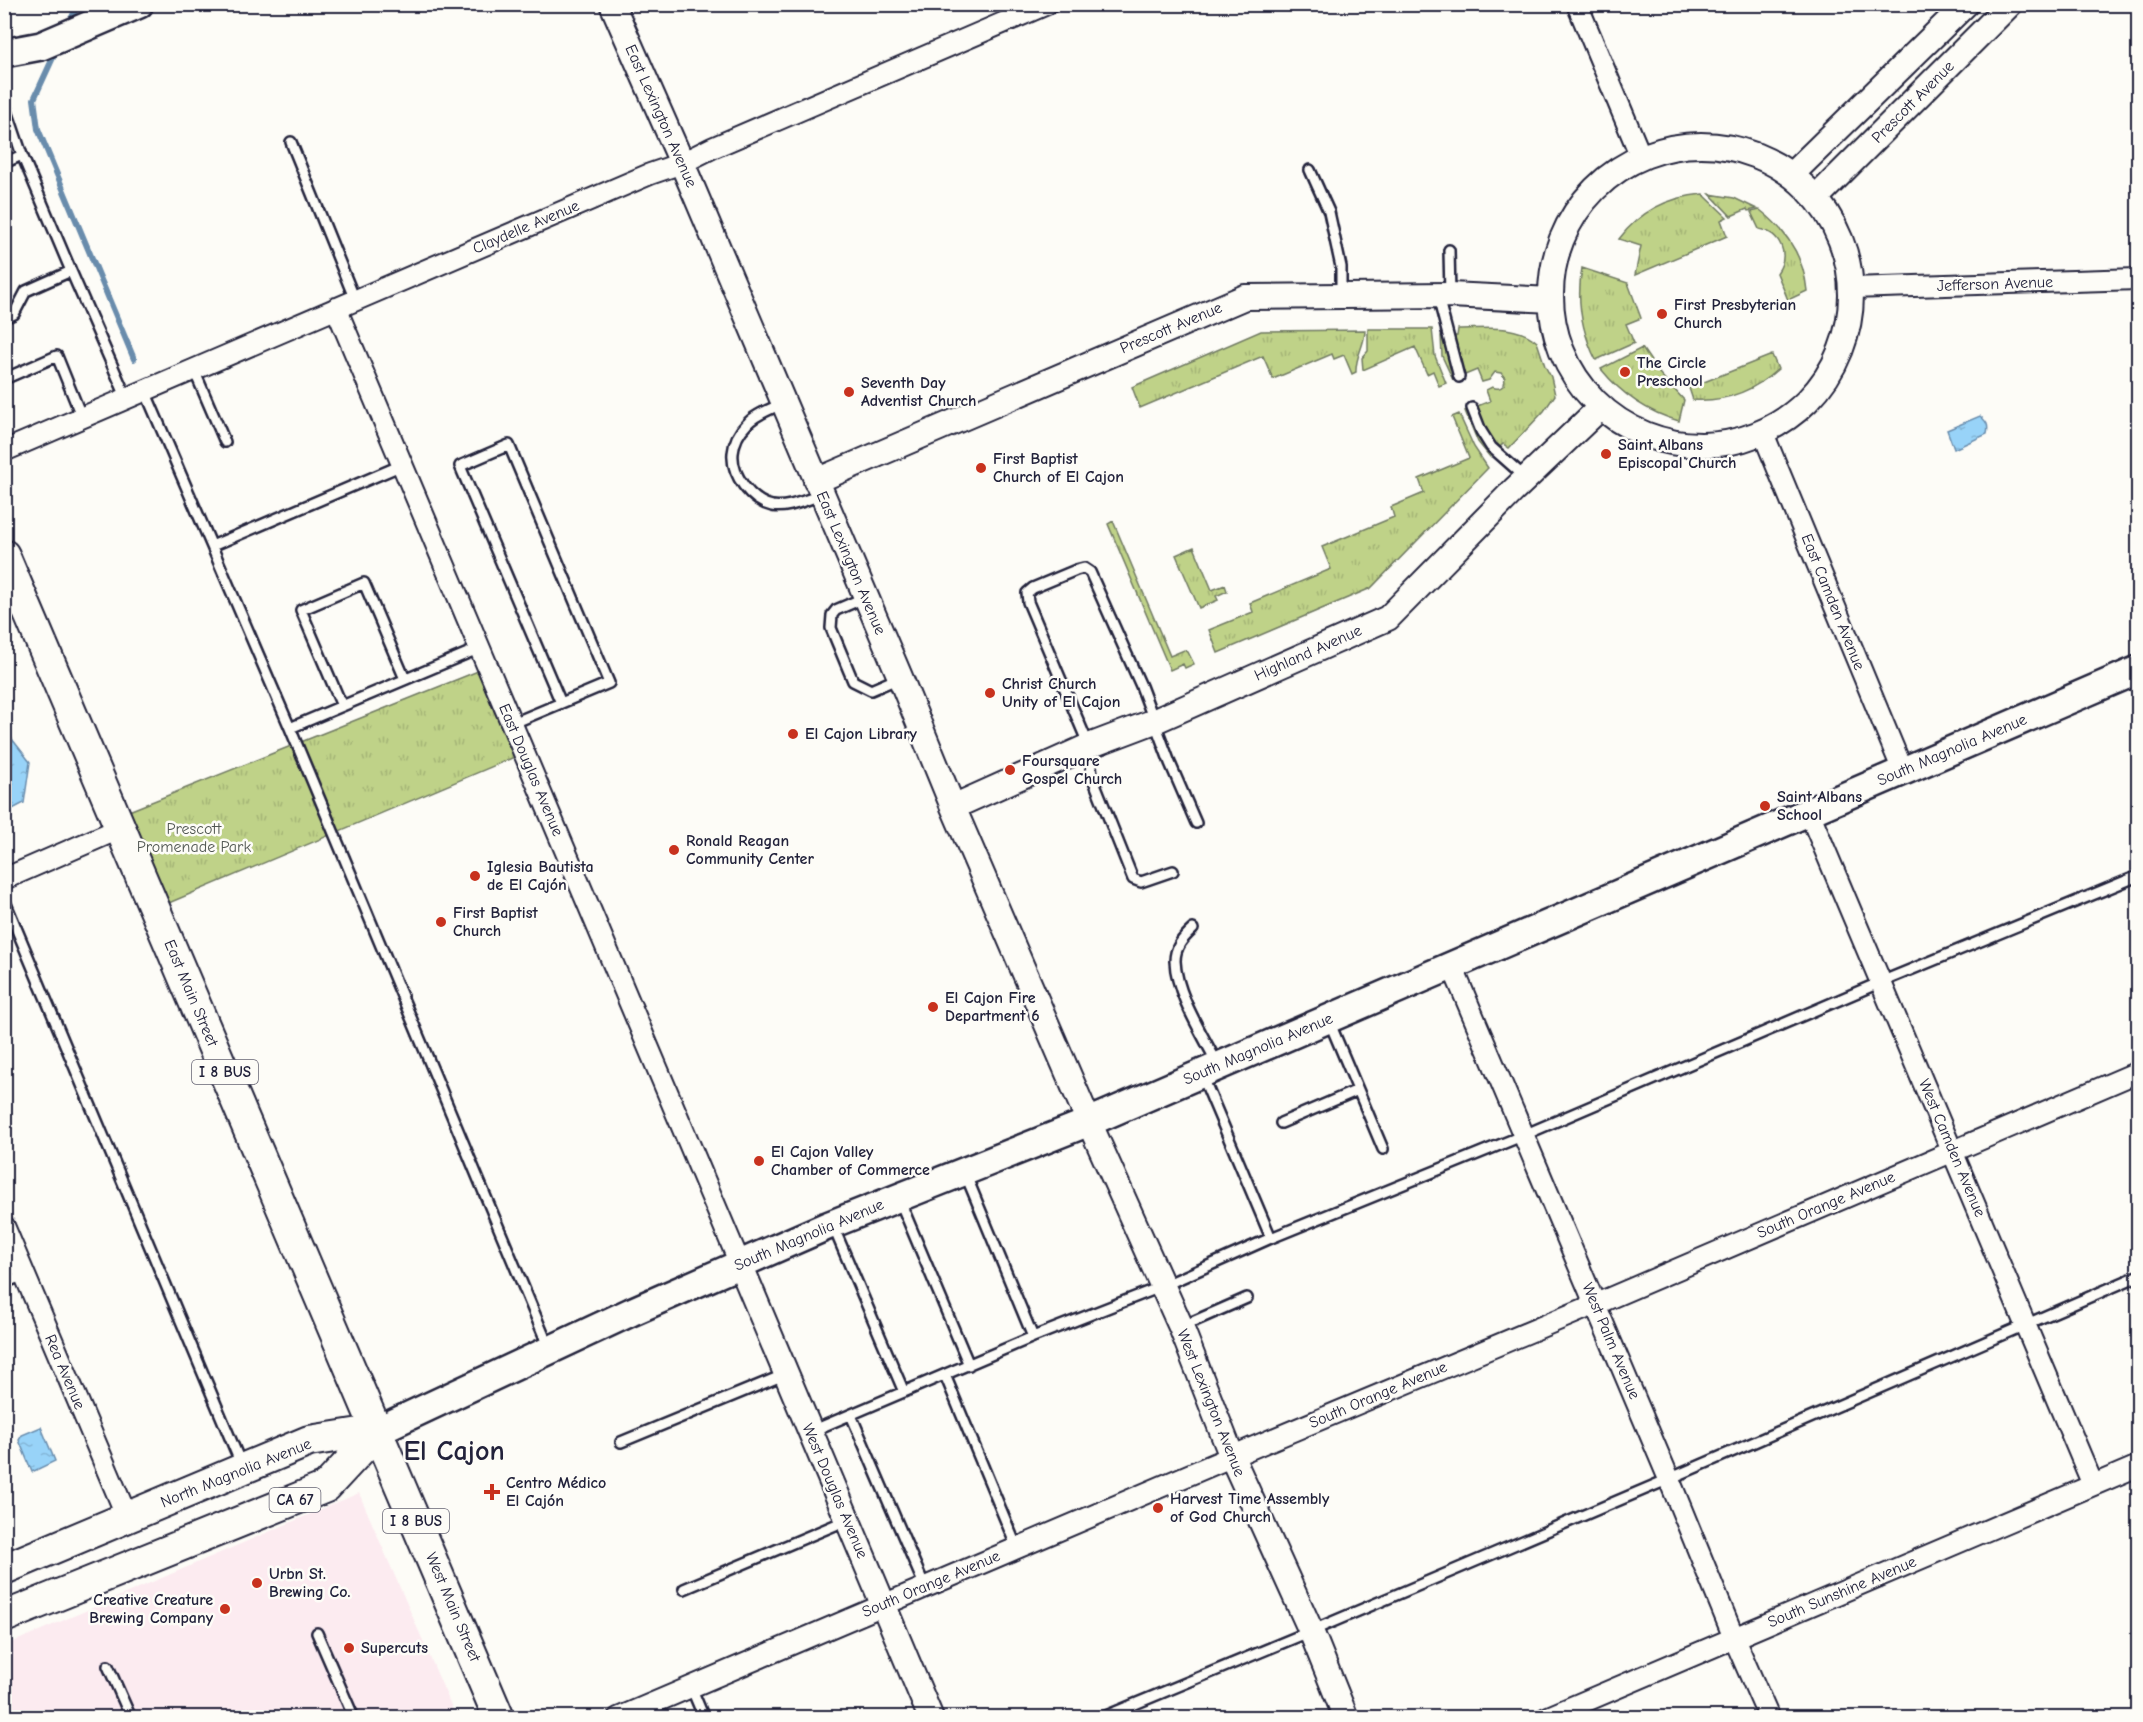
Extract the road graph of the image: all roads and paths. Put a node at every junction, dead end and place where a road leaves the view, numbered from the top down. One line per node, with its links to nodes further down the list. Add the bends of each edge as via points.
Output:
1 (612, 4): 13 (street, East Lexington Avenue)
2 (1047, 4): 13 (street, Claydelle Avenue)
3 (1577, 4): 11 (street)
4 (1966, 4): 15 (street, Prescott Avenue)
5 (2010, 4): 16 (street, Prescott Avenue)
6 (130, 6): 7 (main road, via 41,46)
7 (4, 53)
8 (4, 102): 10 (lane)
9 (291, 142): 23 (lane)
10 (22, 155): 12 (lane); 18 (lane)
11 (1641, 157): 15 (street, via 1668,148 1725,147 1752,154); 24 (street, via 1617,170 1590,194 1569,222 1556,254)
12 (4, 163)
13 (682, 163): 23 (street, Claydelle Avenue); 31 (street, East Lexington Avenue)
14 (1310, 170): 22 (lane, via 1329,212 1341,267)
15 (1791, 175): 16 (street)
16 (1816, 198): 20 (street, via 1834,226 1846,256)
17 (1449, 250): 21 (lane)
18 (71, 271): 26 (lane, via 26,291 14,314); 30 (lane)
19 (2139, 279): 20 (street, Jefferson Avenue)
20 (1851, 288): 35 (street, via 1847,333 1830,375 1800,409)
21 (1444, 295): 22 (street, Prescott Avenue); 24 (street, Prescott Avenue); 28 (lane)
22 (1341, 296): 40 (street, Prescott Avenue, via 1245,297)
23 (355, 300): 25 (street, Claydelle Avenue)
24 (1551, 300): 32 (street, via 1559,343 1579,382)
25 (336, 308): 27 (street, Claydelle Avenue); 38 (street, East Douglas Avenue)
26 (4, 318)
27 (194, 370): 30 (street, Claydelle Avenue); 36 (lane)
28 (1459, 377)
29 (4, 379): 34 (lane, via 57,356)
30 (136, 395): 34 (street, Claydelle Avenue); 41 (lane)
31 (783, 403): 40 (street, East Lexington Avenue); 40 (lane, via 749,421 737,436 733,455 740,481 753,498 773,506 788,506)
32 (1601, 407): 35 (street, via 1636,432 1678,445 1721,445); 39 (street, Highland Avenue)
33 (1472, 408): 39 (lane, via 1491,447)
34 (82, 418): 37 (street, Claydelle Avenue)
35 (1763, 433): 54 (street, East Camden Avenue)
36 (225, 442)
37 (4, 451)
38 (402, 465): 41 (lane); 44 (street, East Douglas Avenue)
39 (1527, 478): 50 (street, Highland Avenue, via 1388,618)
40 (819, 488): 43 (street, East Lexington Avenue)
41 (212, 546): 52 (lane)
42 (4, 555): 58 (main road, East Main Street / I 8 BUS)
43 (866, 597): 46 (street, East Lexington Avenue); 46 (lane, via 836,610 831,628 834,637 853,681 861,687 871,690)
44 (480, 648): 47 (lane); 51 (street, East Douglas Avenue)
45 (2139, 670): 54 (main road, South Magnolia Avenue)
46 (900, 677): 55 (street, East Lexington Avenue)
47 (405, 679): 49 (lane); 49 (lane, via 364,583 301,610)
48 (561, 703): 48 (lane, via 609,683 509,445 460,466); 51 (lane)
49 (342, 706): 52 (lane)
50 (1155, 721): 53 (street, Highland Avenue); 53 (lane, via 1090,572 1084,568 1076,570 1027,593); 57 (lane)
51 (511, 724): 80 (street, East Douglas Avenue)
52 (290, 728): 90 (lane)
53 (1089, 746): 55 (street, Highland Avenue); 59 (lane, via 1092,776 1133,879 1142,882)
54 (1903, 771): 56 (main road, South Magnolia Avenue)
55 (953, 807): 70 (street, East Lexington Avenue)
56 (1809, 812): 64 (main road, South Magnolia Avenue); 65 (street, West Camden Avenue)
57 (1196, 823)
58 (121, 828): 61 (street); 96 (main road, East Main Street / I 8 BUS)
59 (1173, 871)
60 (2139, 876): 65 (lane)
61 (4, 879)
62 (4, 899): 101 (lane)
63 (1193, 929): 67 (lane, via 1180,941 1175,960)
64 (1452, 966): 66 (main road, South Magnolia Avenue); 72 (street, West Palm Avenue)
65 (1881, 982): 72 (lane); 74 (street, West Camden Avenue)
66 (1328, 1019): 67 (main road, South Magnolia Avenue); 69 (lane)
67 (1209, 1069): 70 (main road, South Magnolia Avenue); 79 (lane)
68 (2139, 1072): 74 (street, South Orange Avenue)
69 (1358, 1090): 71 (lane); 73 (lane)
70 (1089, 1122): 75 (main road, South Magnolia Avenue); 84 (street, West Lexington Avenue)
71 (1281, 1123)
72 (1524, 1135): 79 (lane); 86 (street, West Palm Avenue)
73 (1383, 1149)
74 (1953, 1150): 86 (street, South Orange Avenue); 87 (street, West Camden Avenue)
75 (963, 1171): 76 (main road, South Magnolia Avenue); 89 (lane)
76 (898, 1197): 77 (main road, South Magnolia Avenue); 91 (lane)
77 (832, 1224): 80 (main road, South Magnolia Avenue); 94 (lane)
78 (4, 1226): 81 (street, Rea Avenue)
79 (1271, 1238): 84 (lane)
80 (740, 1264): 90 (main road, South Magnolia Avenue); 92 (street, West Douglas Avenue)
81 (24, 1275): 83 (lane); 104 (street, Rea Avenue)
82 (2139, 1275): 87 (lane)
83 (4, 1284)
84 (1162, 1286): 88 (street, West Lexington Avenue); 89 (lane)
85 (1247, 1298): 88 (lane)
86 (1596, 1304): 99 (street, South Orange Avenue); 102 (street, West Palm Avenue)
87 (2027, 1325): 102 (lane); 103 (street, West Camden Avenue)
88 (1181, 1327): 99 (street, West Lexington Avenue)
89 (1033, 1337): 91 (lane)
90 (550, 1350): 96 (main road, South Magnolia Avenue)
91 (969, 1365): 93 (lane)
92 (786, 1374): 97 (street, West Douglas Avenue); 98 (lane)
93 (945, 1375): 94 (lane); 106 (lane)
94 (904, 1392): 95 (lane)
95 (851, 1415): 97 (lane); 109 (lane)
96 (379, 1430): 101 (main road, North Magnolia Avenue, via 309,1441); 108 (main road, CA 67, via 326,1487); 120 (main road, West Main Street / I 8 BUS)
97 (810, 1432): 105 (street, West Douglas Avenue)
98 (621, 1442)
99 (1232, 1457): 106 (street, South Orange Avenue); 113 (street, West Lexington Avenue)
100 (2139, 1466): 103 (street, South Sunshine Avenue)
101 (242, 1468): 104 (main road, North Magnolia Avenue)
102 (1669, 1479): 113 (lane); 115 (street, West Palm Avenue)
103 (2093, 1485): 115 (street, South Sunshine Avenue)
104 (126, 1517): 107 (main road, North Magnolia Avenue); 108 (main road, via 129,1535 124,1551)
105 (847, 1520): 110 (lane); 111 (street, West Douglas Avenue)
106 (1017, 1548): 109 (street, South Orange Avenue)
107 (4, 1569)
108 (93, 1582): 112 (main road, CA 67)
109 (925, 1587): 111 (street, South Orange Avenue)
110 (684, 1589)
111 (883, 1604): 117 (street, South Orange Avenue); 123 (street, West Douglas Avenue)
112 (4, 1617)
113 (1311, 1631): 124 (lane); 125 (street, West Lexington Avenue)
114 (317, 1633): 119 (lane)
115 (1734, 1638): 126 (street, South Sunshine Avenue); 127 (street, West Palm Avenue)
116 (108, 1666): 118 (lane)
117 (691, 1687): 121 (street, South Orange Avenue); 122 (lane)
118 (131, 1718)
119 (354, 1718)
120 (499, 1718)
121 (618, 1718)
122 (704, 1718)
123 (930, 1718)
124 (1101, 1718)
125 (1346, 1718)
126 (1546, 1718)
127 (1769, 1718)

